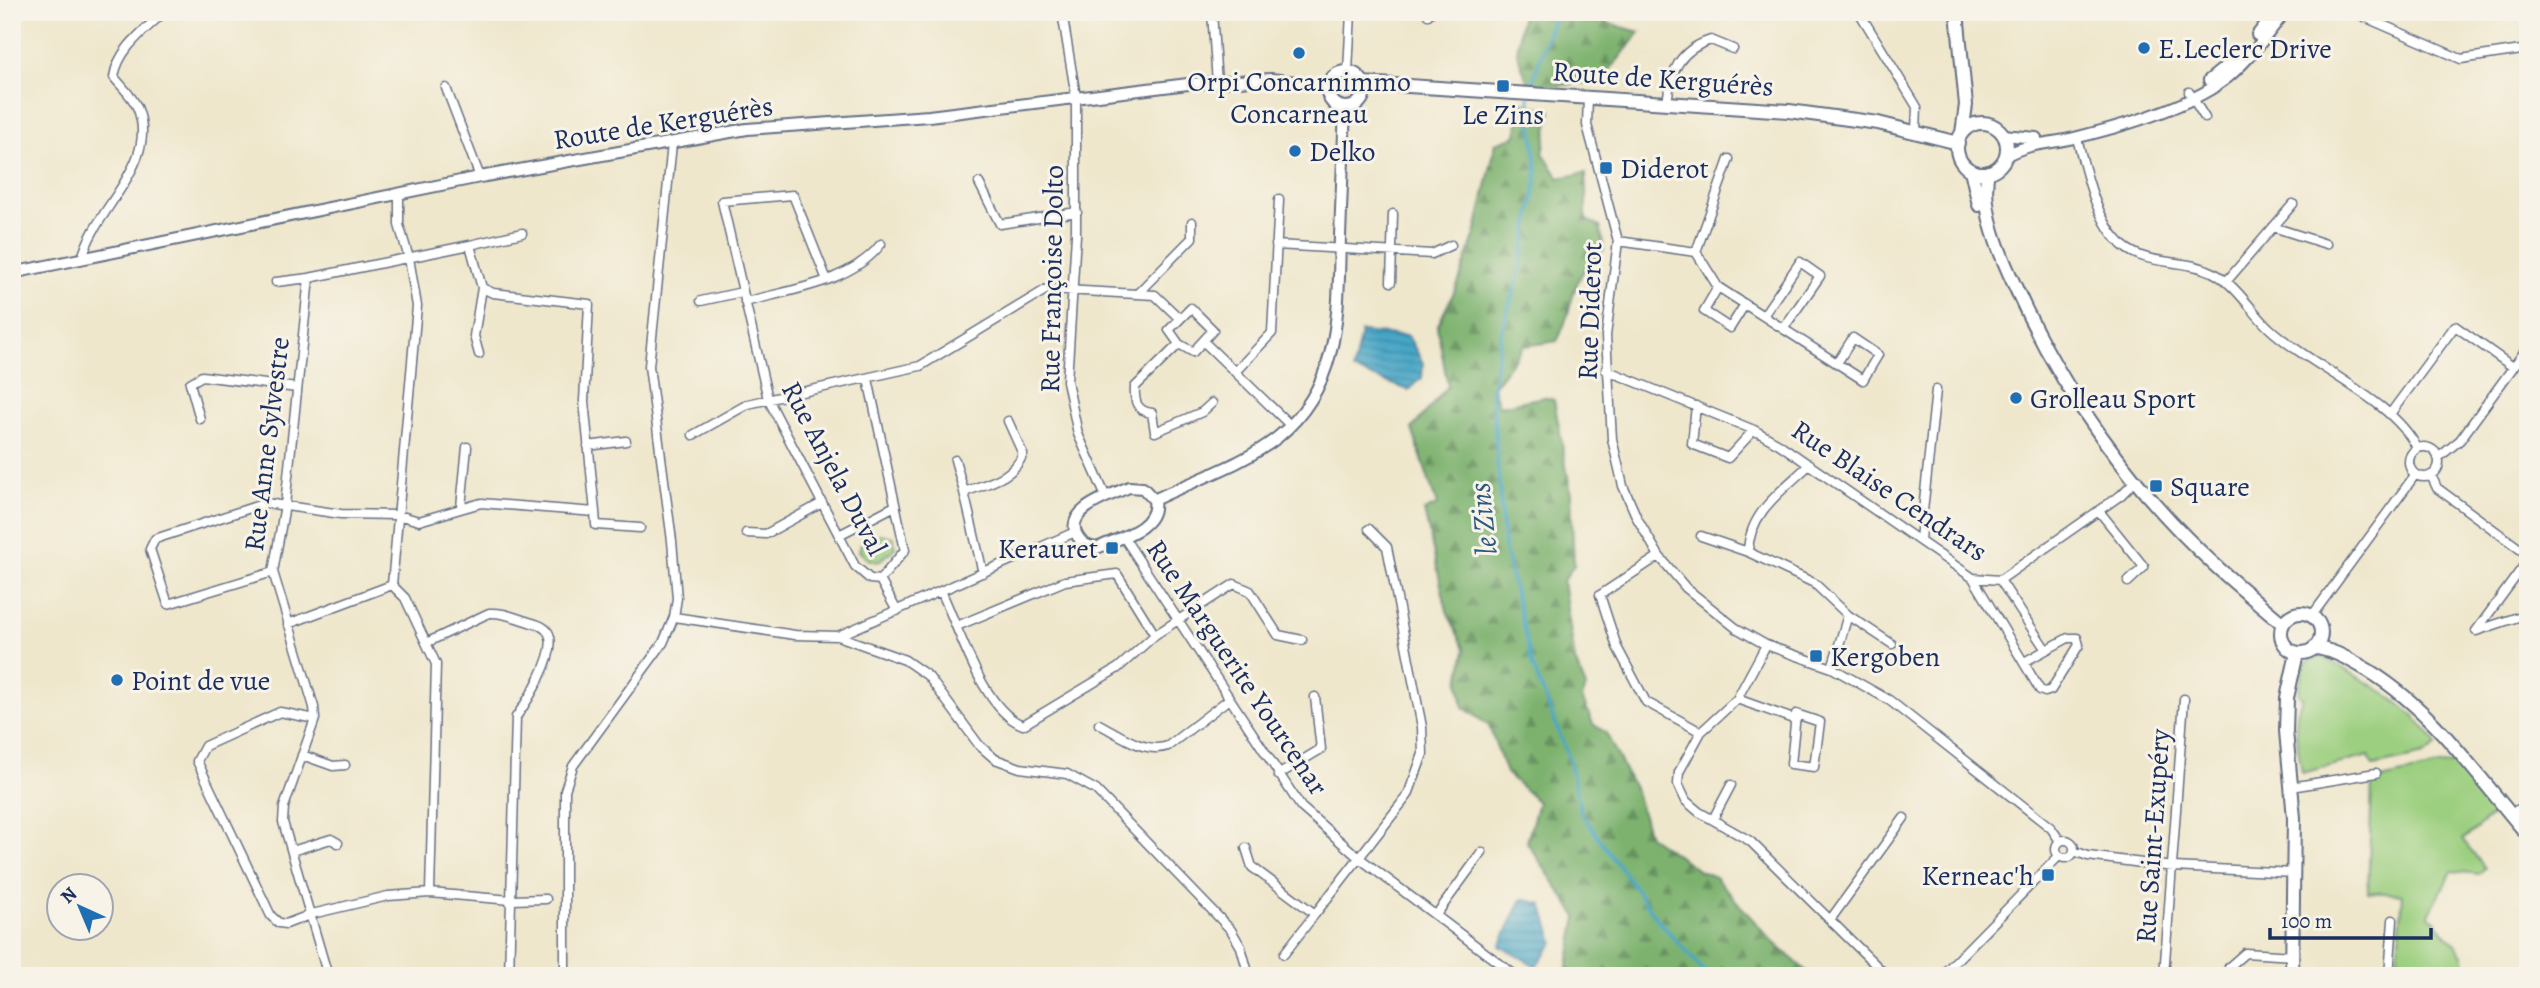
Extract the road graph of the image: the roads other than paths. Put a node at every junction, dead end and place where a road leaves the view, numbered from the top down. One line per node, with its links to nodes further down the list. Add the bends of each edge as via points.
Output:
1 (164, 12): 57 (street, via 117,64 114,77 137,106 140,154 86,240)
2 (1062, 12): 20 (street, Rue Françoise Dolto)
3 (1212, 12): 15 (street)
4 (1351, 12): 14 (street)
5 (1426, 12): 6 (street)
6 (1431, 12)
7 (1859, 12): 27 (street, via 1917,107)
8 (1957, 12): 23 (main road)
9 (2275, 12): 19 (street, via 2236,59)
10 (2285, 12): 19 (street, via 2225,79)
11 (2353, 12): 13 (street, via 2461,59)
12 (1733, 49): 22 (street, via 1711,40 1691,50 1674,66)
13 (2528, 49)
14 (1348, 72): 16 (main road); 17 (main road, via 1338,74)
15 (1217, 83): 17 (street, Route de Kerguérès, via 1271,79); 20 (street, Route de Kerguérès)
16 (1363, 83): 21 (main road, Route de Kerguérès); 24 (main road, via 1361,100)
17 (1329, 86): 24 (main road, via 1334,103)
18 (446, 88): 36 (street)
19 (2190, 94): 25 (street); 28 (street, via 2065,134 2028,139); 30 (street)
20 (1076, 97): 31 (street, Route de Kerguérès, via 929,116 747,129); 41 (street, Rue Françoise Dolto)
21 (1588, 97): 22 (main road, Route de Kerguérès); 46 (street, Rue Diderot, via 1587,125)
22 (1667, 102): 27 (main road, Route de Kerguérès, via 1845,117)
23 (1966, 105): 26 (main road); 29 (main road)
24 (1345, 107): 52 (street)
25 (2205, 118)
26 (1982, 123): 28 (main road); 29 (main road, via 1971,126)
27 (1916, 131): 29 (main road, Route de Kerguérès)
28 (2003, 135): 32 (main road)
29 (1960, 138): 34 (main road, via 1960,159)
30 (2077, 138): 32 (street, via 2029,144); 63 (street, via 2096,200 2109,229 2123,245 2142,258 2190,264)
31 (672, 144): 36 (street, Route de Kerguérès); 138 (street, via 649,366 672,541)
32 (2005, 156): 35 (main road)
33 (1729, 159): 54 (street)
34 (1971, 170): 35 (main road); 56 (main road, via 1986,229)
35 (1988, 172): 56 (main road, via 1985,194)
36 (480, 177): 38 (street, Route de Kerguérès)
37 (979, 183): 41 (street, via 1000,224)
38 (399, 194): 55 (street, via 400,225); 57 (street, Route de Kerguérès)
39 (1279, 200): 50 (street)
40 (2293, 204): 44 (street)
41 (1077, 212): 66 (street, Rue Françoise Dolto)
42 (1393, 214): 53 (street)
43 (1192, 222): 68 (street, via 1192,238)
44 (2273, 228): 49 (street); 63 (street)
45 (522, 233): 47 (street)
46 (1618, 241): 54 (street); 81 (street, Rue Diderot)
47 (470, 244): 55 (street); 65 (street)
48 (881, 244): 60 (street, via 873,254)
49 (2326, 244)
50 (1276, 245): 52 (street); 82 (street, via 1272,333)
51 (1451, 245): 53 (street, via 1432,254)
52 (1340, 247): 53 (street); 92 (street, via 1337,332 1324,377)
53 (1391, 251): 62 (street)
54 (1696, 252): 64 (street)
55 (409, 258): 59 (street); 114 (street, via 417,306)
56 (2003, 258): 104 (main road, via 2061,377 2089,422)
57 (82, 259): 58 (street, Route de Kerguérès)
58 (12, 273)
59 (309, 278): 61 (street); 84 (street, Rue Anne Sylvestre)
60 (827, 280): 67 (street, Rue Anjela Duval, via 793,195 722,201); 70 (street)
61 (276, 282)
62 (1391, 282)
63 (2226, 282): 89 (street, via 2290,346)
64 (1718, 287): 71 (street); 71 (street, via 1704,311 1730,328)
65 (482, 288): 78 (street, via 474,335); 96 (street, via 589,304 584,401)
66 (1072, 290): 68 (street); 83 (street, via 1047,289 920,366); 106 (street, Rue Françoise Dolto, via 1068,381 1072,411)
67 (743, 292): 69 (street); 70 (street, Rue Anjela Duval)
68 (1138, 293): 73 (street, via 1156,296)
69 (701, 301)
70 (745, 302): 86 (street, Rue Anjela Duval)
71 (1745, 304): 72 (street)
72 (1763, 316): 74 (street); 74 (street, via 1800,262 1820,276)
73 (1179, 318): 75 (street, via 1191,309 1204,318 1213,330); 76 (street, via 1169,330)
74 (1783, 330): 79 (street)
75 (1205, 343): 76 (street, via 1193,352); 82 (street)
76 (1179, 344): 87 (street, via 1135,387 1137,405 1143,412 1153,413 1155,432 1202,412)
77 (2528, 347): 80 (street)
78 (479, 354)
79 (1837, 363): 79 (street, via 1863,380 1878,355 1853,338)
80 (2513, 367): 89 (street, via 2455,326); 99 (street, via 2460,440)
81 (1606, 370): 88 (street, Rue Blaise Cendrars); 125 (street, Rue Diderot, via 1612,439 1623,486)
82 (1235, 372): 92 (street)
83 (868, 379): 86 (street); 110 (street)
84 (297, 388): 90 (street, via 202,376 190,383); 109 (street, Rue Anne Sylvestre)
85 (1936, 390): 122 (street)
86 (768, 399): 94 (street, via 748,404); 108 (street, Rue Anjela Duval)
87 (1212, 402)
88 (1696, 405): 93 (street, Rue Blaise Cendrars); 93 (street, Rue Blaise Cendrars, via 1692,444 1728,458)
89 (2389, 414): 98 (street, via 2410,432)
90 (200, 419)
91 (1008, 421): 105 (street, via 1023,454 1019,463 1011,473)
92 (1290, 425): 107 (street, via 1256,451)
93 (1754, 430): 101 (street, Rue Blaise Cendrars)
94 (693, 435)
95 (626, 441): 96 (street)
96 (589, 446): 113 (street)
97 (467, 447): 111 (street)
98 (2417, 448): 99 (street, via 2428,447); 102 (street, via 2409,458)
99 (2438, 458): 103 (street, via 2438,468)
100 (955, 460): 105 (street)
101 (1810, 464): 122 (street, Rue Blaise Cendrars); 123 (street, via 1755,518 1748,534)
102 (2415, 475): 103 (street); 139 (street)
103 (2431, 475): 124 (street, via 2437,488)
104 (2137, 479): 112 (street, Rue Blaise Cendrars); 142 (main road, via 2217,567)
105 (964, 492): 128 (street)
106 (1106, 497): 107 (street, via 1129,487 1143,488); 117 (street, via 1082,510)
107 (1154, 500): 120 (street, via 1154,516)
108 (822, 503): 118 (street, via 766,534); 119 (street, Rue Anjela Duval)
109 (285, 505): 114 (street, via 341,514); 127 (street, Rue Anne Sylvestre); 127 (street, via 266,503 155,539 150,549 168,604)
110 (895, 506): 119 (street); 130 (street, via 905,550)
111 (461, 507): 113 (street, via 481,503); 114 (street, via 419,521)
112 (2099, 511): 131 (street, Rue Blaise Cendrars); 132 (street, via 2144,568)
113 (595, 512): 115 (street, via 596,525)
114 (398, 515): 133 (street)
115 (640, 528)
116 (1368, 529): 181 (street, via 1387,547 1422,727 1423,754 1408,795)
117 (1075, 532): 120 (street, via 1081,541 1097,548); 128 (street)
118 (746, 533)
119 (839, 535): 130 (street, Rue Anjela Duval, via 855,565 870,579)
120 (1124, 536): 140 (street, Rue Marguerite Yourcenar)
121 (1701, 537): 123 (street)
122 (1920, 539): 129 (street, Rue Blaise Cendrars)
123 (1748, 552): 137 (street, via 1814,583)
124 (2528, 555)
125 (1659, 556): 150 (street, Rue Diderot, via 1707,607); 162 (street, via 1600,595 1616,645 1646,702)
126 (2528, 560): 135 (street, via 2476,631 2524,615)
127 (273, 572): 141 (street, Rue Anne Sylvestre)
128 (983, 573): 134 (street)
129 (1973, 578): 131 (street, Rue Blaise Cendrars); 153 (street)
130 (880, 580): 136 (street, Rue Anjela Duval)
131 (2000, 580): 151 (street)
132 (2128, 582)
133 (392, 585): 141 (street); 148 (street, via 405,598)
134 (941, 591): 136 (street); 143 (street)
135 (2528, 602)
136 (897, 611): 145 (street)
137 (1848, 615): 149 (street); 154 (street)
138 (674, 617): 145 (street, via 795,635); 196 (street, via 663,643 573,766 565,790)
139 (2311, 617): 142 (main road, via 2295,614); 147 (main road, via 2318,624)
140 (1178, 621): 144 (street); 146 (street, via 1225,589 1242,585 1278,635); 156 (street, Rue Marguerite Yourcenar)
141 (289, 624): 159 (street, Rue Anne Sylvestre)
142 (2283, 624): 152 (main road, via 2282,640)
143 (957, 626): 144 (street, via 1065,581 1117,574); 144 (street, via 979,677 1009,720 1023,725 1118,668)
144 (1155, 635)
145 (838, 636): 197 (street, via 897,656 921,670 995,759 1020,768 1067,774 1096,790 1231,930)
146 (1302, 640)
147 (2317, 642): 152 (main road); 169 (main road, via 2412,695)
148 (426, 643): 184 (street, via 436,664); 186 (street, via 499,612 549,633 551,642 535,692 516,718)
149 (1892, 644)
150 (1766, 645): 154 (street, Rue Diderot); 157 (street)
151 (2046, 650): 153 (street); 153 (street, via 2068,638 2077,638 2079,645 2051,690 2040,690)
152 (2297, 653): 168 (main road, via 2287,698)
153 (2024, 662)
154 (1832, 668): 174 (street, Rue Diderot, via 1889,700 2051,828)
155 (1315, 698): 166 (street, via 1321,749)
156 (1229, 699): 161 (street, via 1168,746 1157,749 1129,741); 166 (street, Rue Marguerite Yourcenar)
157 (1737, 699): 160 (street); 162 (street)
158 (2184, 699): 182 (street, Rue Saint-Exupéry)
159 (315, 719): 163 (street); 187 (street, via 280,712 205,746 197,761 271,916 286,923)
160 (1796, 720): 160 (street, via 1791,764 1814,766 1820,722 1796,713)
161 (1098, 724)
162 (1701, 732): 171 (street, via 1679,772 1678,784 1686,801)
163 (302, 755): 164 (street, via 333,766); 177 (street, via 283,814)
164 (345, 765)
165 (2376, 773): 168 (street)
166 (1278, 775): 181 (street, Rue Marguerite Yourcenar, via 1301,807)
167 (1731, 785): 171 (street)
168 (2291, 787): 183 (main road)
169 (2519, 813): 172 (main road); 173 (main road)
170 (1904, 818): 190 (street)
171 (1713, 819): 190 (street, via 1750,841)
172 (2528, 823)
173 (2528, 835)
174 (2060, 841): 178 (street, via 2071,843); 180 (street)
175 (338, 843): 177 (street, via 331,839)
176 (1246, 848): 188 (street, via 1252,867)
177 (292, 851): 187 (street)
178 (2074, 851): 180 (street, via 2069,857); 182 (street)
179 (1482, 852): 189 (street)
180 (2059, 856): 200 (street)
181 (1358, 857): 188 (street); 189 (street, Rue Marguerite Yourcenar)
182 (2173, 867): 183 (street); 201 (street, Rue Saint-Exupéry)
183 (2295, 873): 193 (main road)
184 (430, 893): 186 (street); 187 (street, via 388,896)
185 (546, 899): 186 (street)
186 (511, 900): 195 (street)
187 (312, 914): 194 (street)
188 (1315, 914): 192 (street)
189 (1436, 915): 198 (street, Rue Marguerite Yourcenar)
190 (1830, 920): 199 (street)
191 (2393, 920): 204 (street)
192 (1284, 954)
193 (2294, 956): 202 (street, via 2245,953 2229,967); 203 (main road)
194 (328, 976)
195 (509, 976)
196 (565, 976)
197 (1249, 976)
198 (1516, 976)
199 (1887, 976)
200 (1941, 976)
201 (2164, 976)
202 (2228, 976)
203 (2292, 976)
204 (2389, 976)

